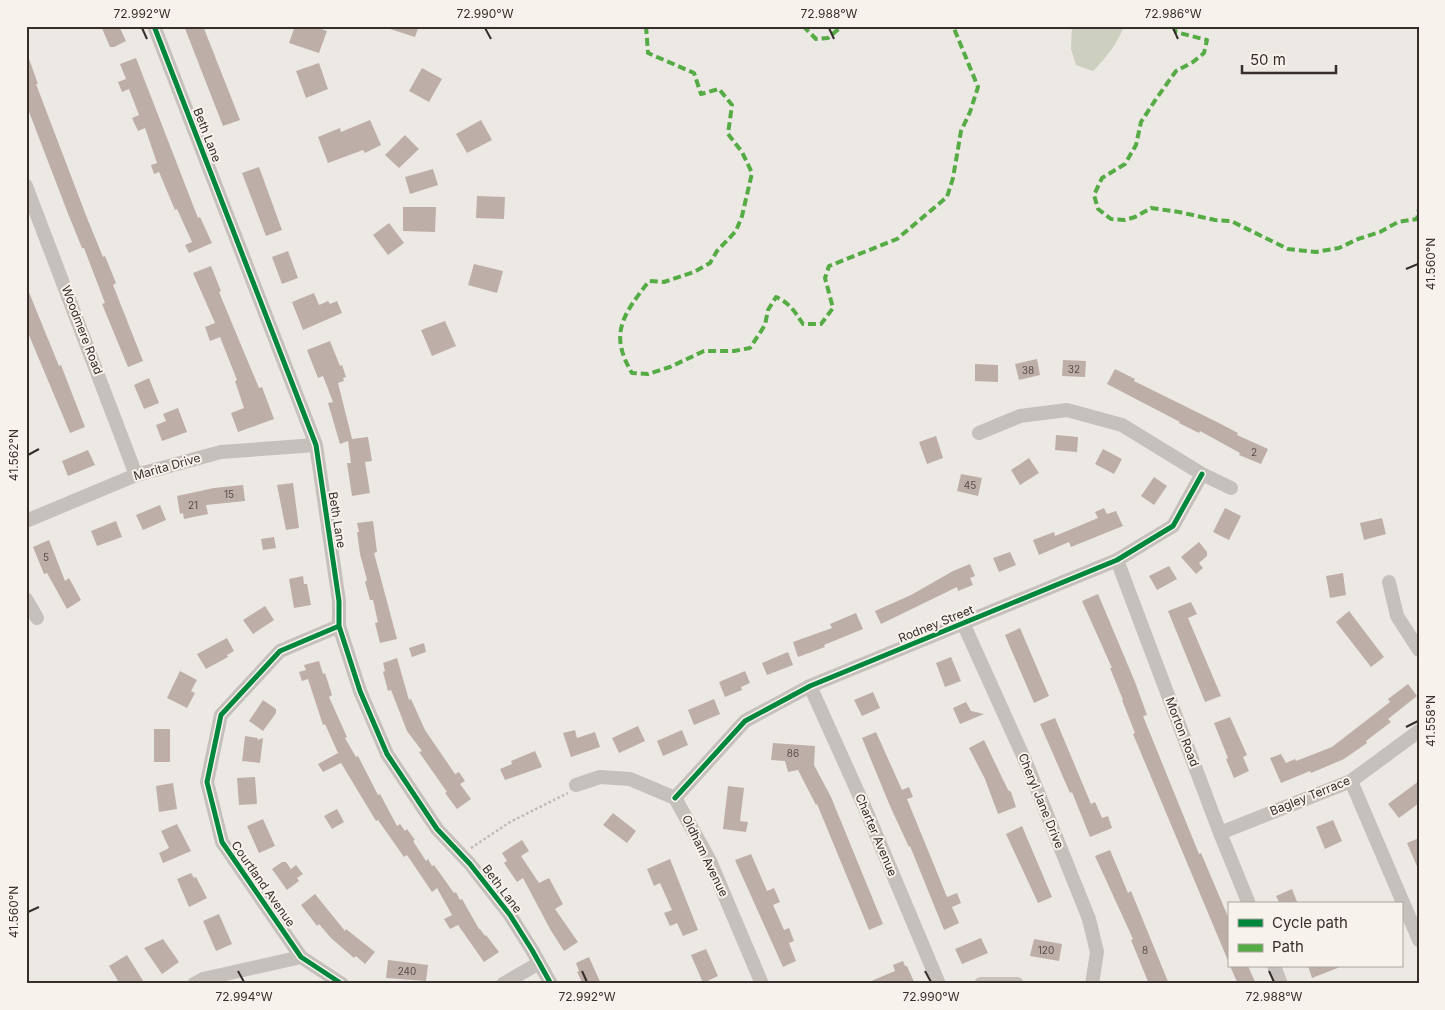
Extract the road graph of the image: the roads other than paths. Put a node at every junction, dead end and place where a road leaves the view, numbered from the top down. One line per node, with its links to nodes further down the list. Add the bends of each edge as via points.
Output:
1 (154, 26): 4 (street, Beth Lane)
2 (26, 186): 6 (street, Woodmere Road)
3 (979, 433): 5 (street, via 1020,416 1067,410 1122,425)
4 (316, 445): 6 (street, Marita Drive, via 221,452); 14 (street, Beth Lane, via 339,601)
5 (1202, 474): 7 (street); 9 (street, Rodney Street, via 1173,526)
6 (136, 476): 8 (street, Marita Drive)
7 (1232, 488)
8 (26, 522)
9 (1117, 560): 13 (street, Rodney Street); 21 (street, Morton Road)
10 (1390, 582): 15 (street, via 1397,616)
11 (26, 599): 12 (street)
12 (37, 618)
13 (963, 623): 16 (street, Rodney Street); 35 (street, Cheryl Jane Drive, via 1028,767 1089,919 1097,952)
14 (339, 626): 24 (street, Courtland Avenue, via 280,651 221,715 207,782 222,842); 25 (street, Beth Lane, via 360,691 386,754 437,829 510,915)
15 (1419, 650)
16 (810, 686): 20 (street, Rodney Street, via 745,721); 33 (street, Charter Avenue)
17 (1419, 731): 18 (street, Bagley Terrace)
18 (1351, 781): 21 (street, Bagley Terrace); 23 (street)
19 (576, 785): 20 (street, via 600,777 630,779)
20 (675, 798): 32 (street, Oldham Avenue, via 710,861)
21 (1220, 833): 22 (street, Morton Road)
22 (1248, 902)
23 (1419, 940)
24 (302, 957): 28 (street, via 222,974); 29 (street, Courtland Avenue)
25 (539, 963): 30 (street); 31 (street, Beth Lane)
26 (1275, 968): 36 (street)
27 (1012, 983): 34 (street)
28 (194, 984)
29 (342, 984)
30 (503, 984)
31 (551, 984)
32 (762, 984)
33 (939, 984)
34 (981, 984)
35 (1092, 984)
36 (1281, 984)

